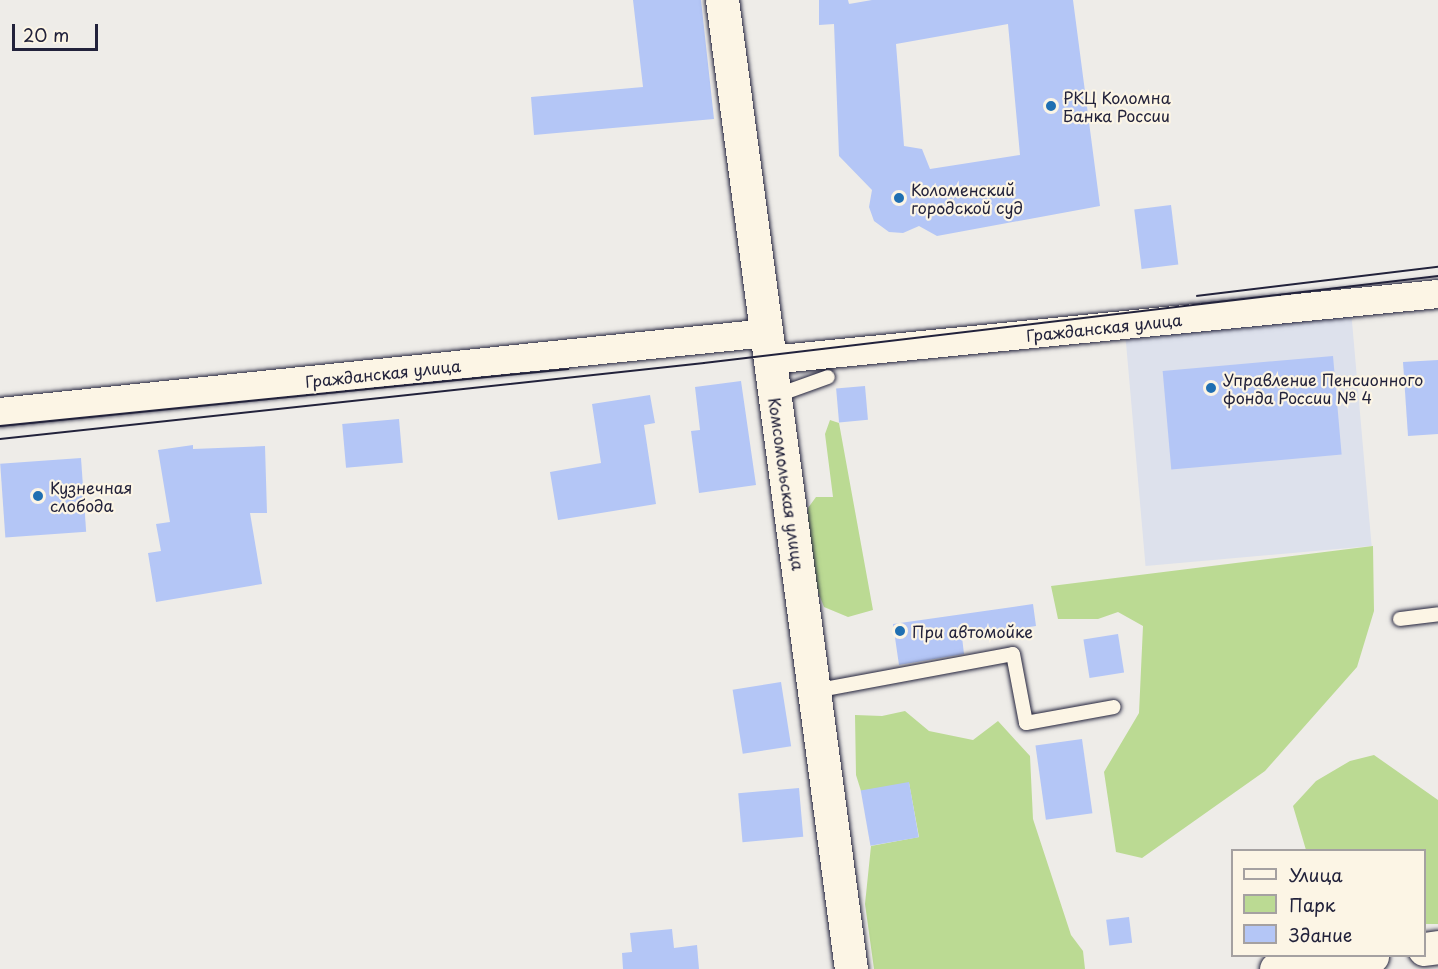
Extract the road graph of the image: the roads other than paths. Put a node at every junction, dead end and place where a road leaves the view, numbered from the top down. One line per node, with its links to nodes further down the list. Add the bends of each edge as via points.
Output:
1 (722, 0): 3 (street, Комсомольская улица)
2 (1438, 294): 3 (street, Гражданская улица)
3 (769, 347): 5 (street, Комсомольская улица); 6 (street, Гражданская улица)
4 (828, 377): 5 (lane)
5 (775, 396): 9 (street, Комсомольская улица)
6 (0, 412)
7 (1438, 614): 8 (lane)
8 (1400, 619)
9 (814, 691): 10 (lane, via 1013,654 1026,723); 12 (street, Комсомольская улица)
10 (1114, 707)
11 (1355, 961): 13 (street)
12 (852, 969)
13 (1276, 969)

